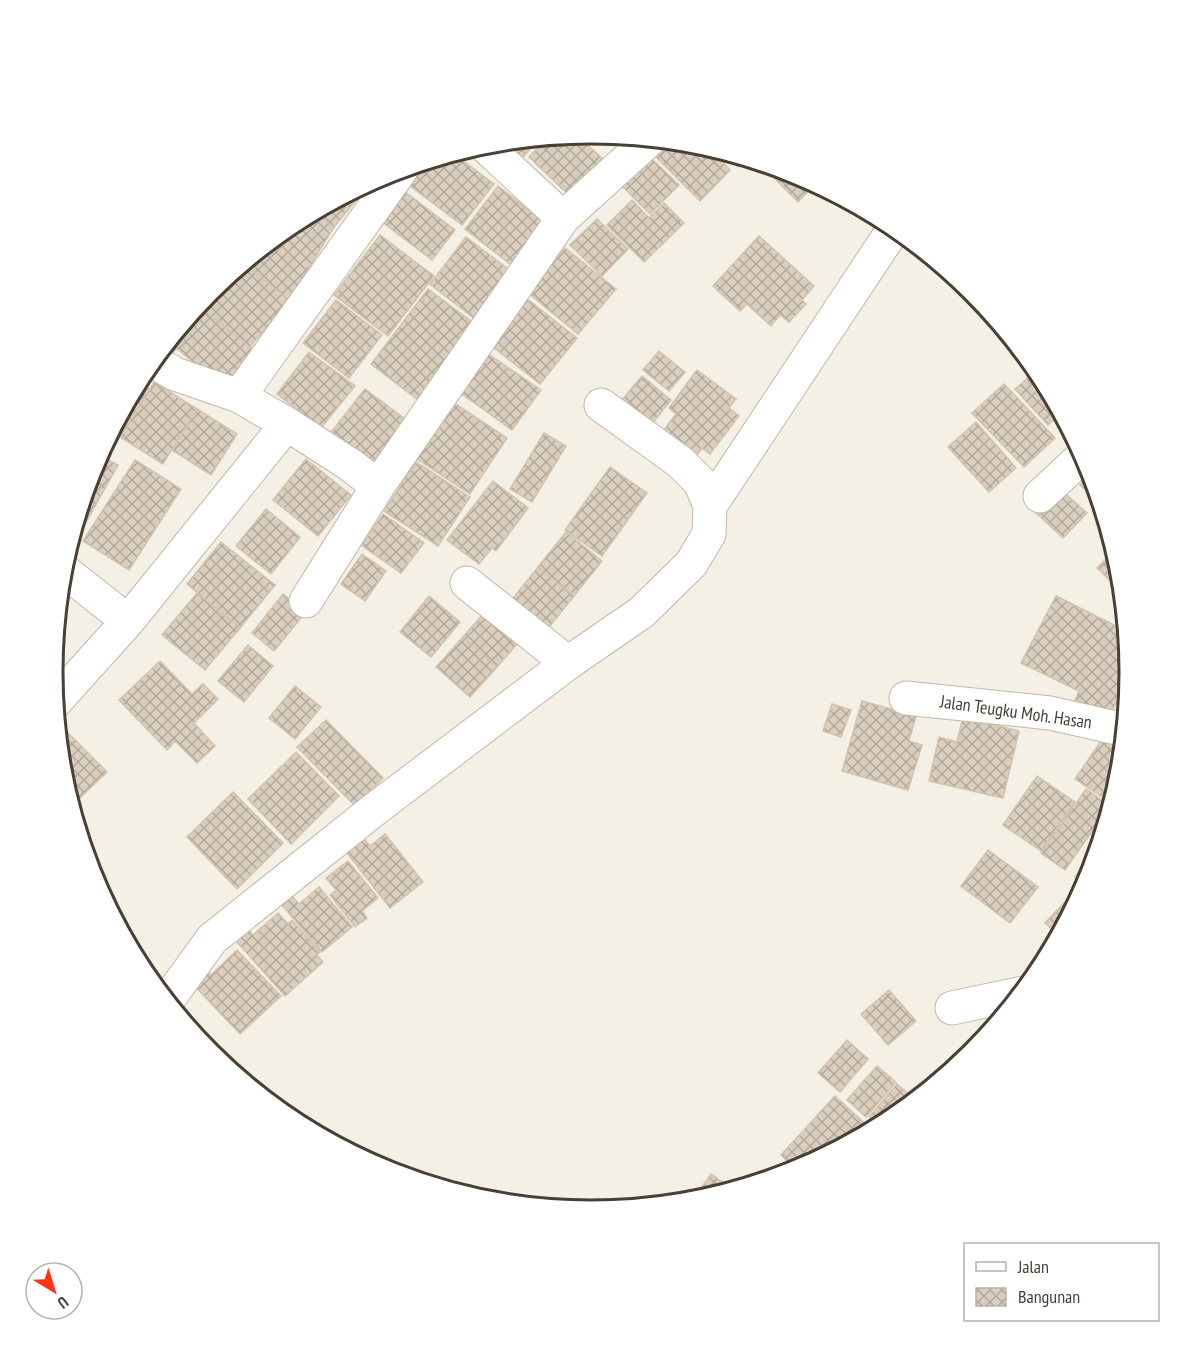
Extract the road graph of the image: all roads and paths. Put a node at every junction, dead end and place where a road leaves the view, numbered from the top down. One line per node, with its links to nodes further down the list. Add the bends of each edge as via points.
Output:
1 (641, 147): 4 (street)
2 (493, 153): 4 (street)
3 (392, 183): 7 (street)
4 (563, 218): 11 (street)
5 (889, 236): 13 (street)
6 (161, 366): 7 (street)
7 (239, 396): 9 (street)
8 (601, 405): 13 (street, via 680,462 700,482)
9 (287, 424): 11 (street); 17 (street)
10 (1076, 462): 12 (street)
11 (378, 486): 16 (street)
12 (1040, 496)
13 (710, 506): 18 (street, via 709,534 691,564 642,612)
14 (72, 577): 17 (street)
15 (467, 583): 18 (street)
16 (306, 601)
17 (128, 621): 19 (street)
18 (568, 663): 22 (street, via 212,939)
19 (64, 692)
20 (906, 698): 21 (street, Jalan Teugku Moh. Hasan, via 1050,713)
21 (1117, 728)
22 (172, 994)
23 (1009, 996): 24 (street)
24 (952, 1008)

